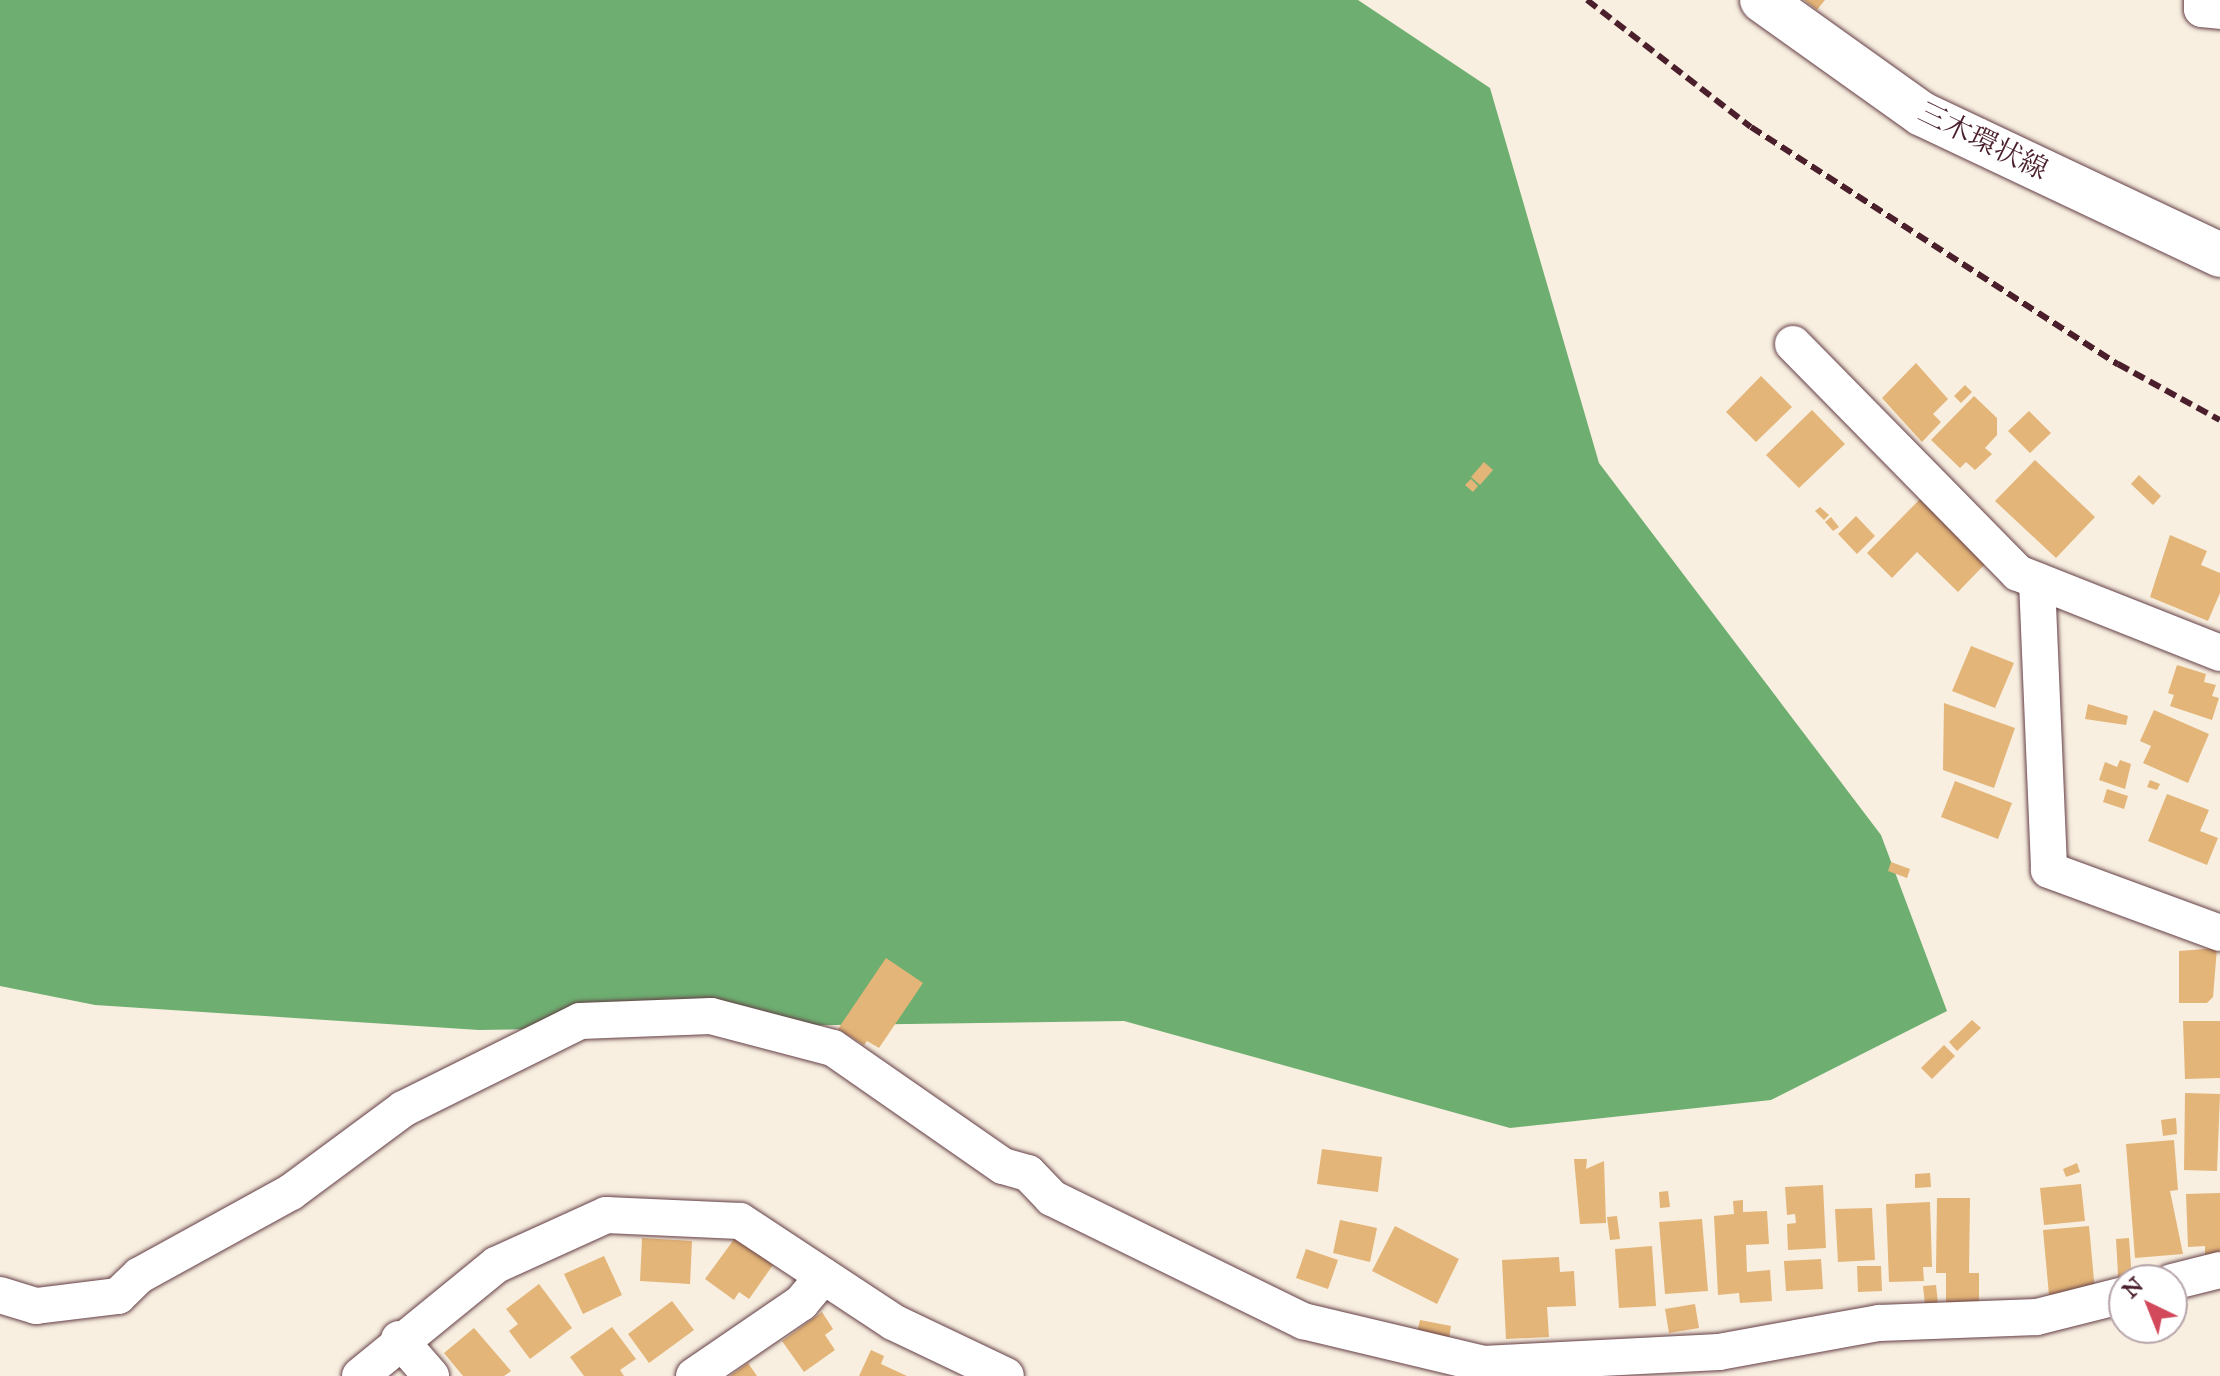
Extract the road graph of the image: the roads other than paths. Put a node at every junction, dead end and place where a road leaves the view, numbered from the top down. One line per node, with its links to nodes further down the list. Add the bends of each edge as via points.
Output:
1 (1762, 0): 4 (main road, 三木環状線, via 1922,114)
2 (2202, 0): 3 (street, via 2202,9)
3 (2220, 11)
4 (2220, 255)
5 (1793, 344): 6 (street, via 2018,573)
6 (2037, 581): 7 (street); 8 (street, via 2049,870)
7 (2220, 653)
8 (2220, 933)
9 (2220, 1270): 11 (street)
10 (824, 1276): 14 (street, via 740,1221 606,1215 496,1265); 17 (street, via 801,1303); 18 (street, via 893,1322)
11 (2188, 1278)
12 (0, 1295): 13 (street, via 36,1306 118,1296 140,1275 291,1192 403,1109 580,1021 711,1016 833,1048 1003,1166 1028,1173 1052,1198 1303,1321 1483,1364 1719,1352 1879,1323 2037,1317)
13 (2108, 1299)
14 (399, 1339): 15 (street); 16 (street)
15 (360, 1376)
16 (431, 1376)
17 (694, 1376)
18 (1006, 1376)

